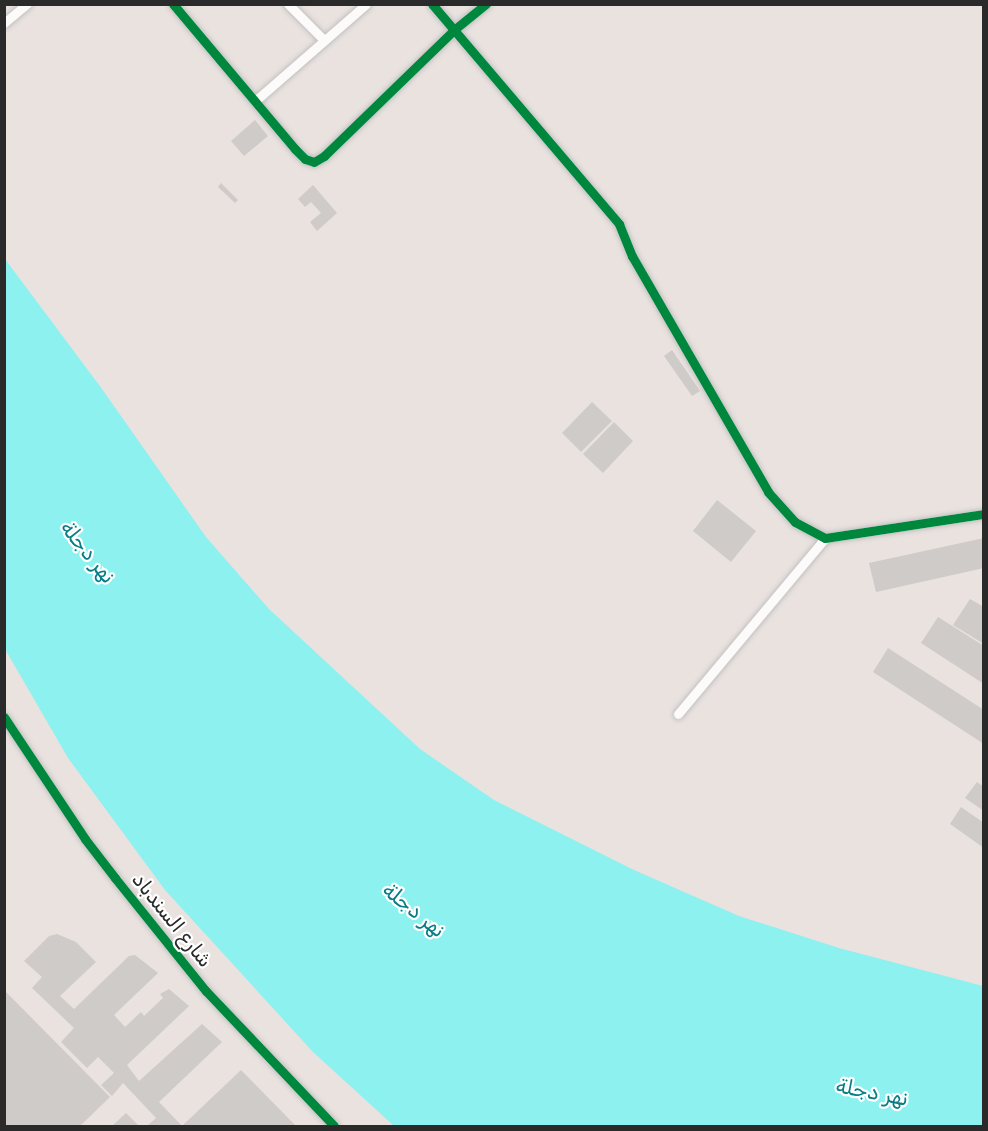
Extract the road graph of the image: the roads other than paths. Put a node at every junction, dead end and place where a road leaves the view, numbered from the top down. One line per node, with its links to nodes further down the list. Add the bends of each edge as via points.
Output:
1 (27, 4): 7 (street)
2 (173, 4): 10 (street)
3 (288, 4): 9 (street)
4 (366, 4): 9 (street)
5 (432, 4): 8 (street)
6 (486, 4): 8 (street)
7 (4, 23)
8 (455, 28): 10 (street, via 377,107 314,162 305,159); 12 (street, via 619,224 632,256 768,492 795,522)
9 (324, 40): 10 (street)
10 (255, 101)
11 (984, 514): 12 (street)
12 (825, 538): 13 (street)
13 (678, 714)
14 (4, 717): 15 (street, شارع السندباد, via 115,879 206,991)
15 (334, 1126)

